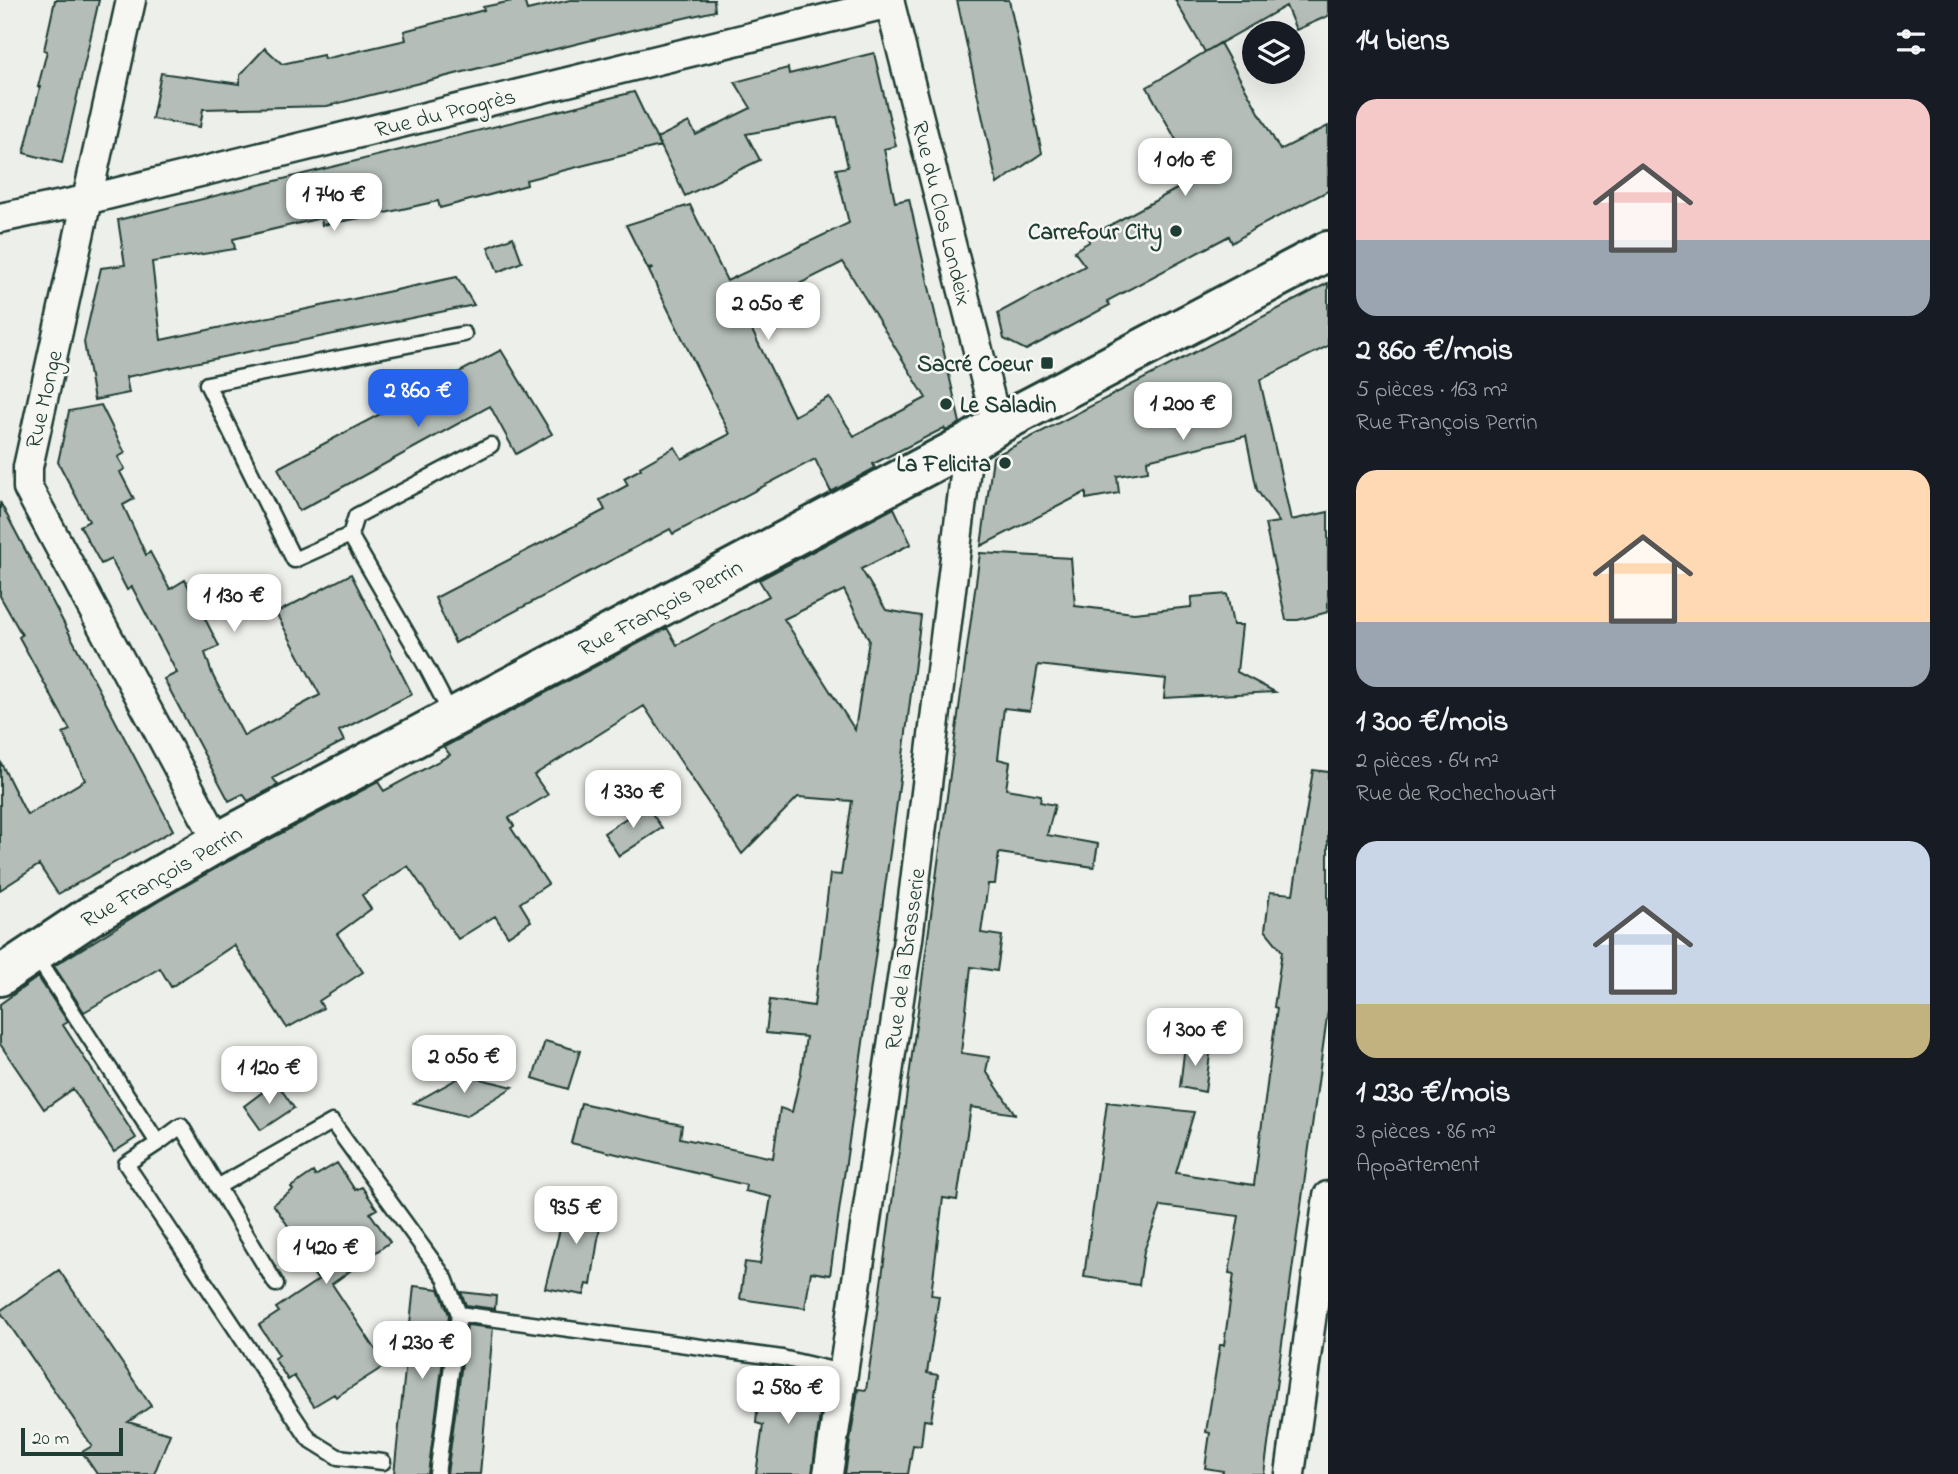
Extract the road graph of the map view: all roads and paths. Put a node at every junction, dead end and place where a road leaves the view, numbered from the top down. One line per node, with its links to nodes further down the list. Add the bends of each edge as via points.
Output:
1 (131, 0): 3 (street, Rue Monge)
2 (889, 1): 3 (street, Rue du Progrès); 7 (street, Rue du Clos Londeix)
3 (86, 200): 4 (street, Rue du Progrès); 11 (street, Rue Monge, via 27,467 28,488)
4 (0, 218)
5 (1328, 251): 7 (main road, Rue François Perrin)
6 (464, 334): 9 (lane, via 207,384 294,560)
7 (983, 434): 10 (main road, Rue François Perrin); 19 (street, Rue de la Brasserie)
8 (492, 445): 9 (lane, via 356,516)
9 (350, 535): 10 (lane)
10 (452, 717): 11 (main road, Rue François Perrin)
11 (218, 842): 12 (main road, Rue François Perrin)
12 (34, 953): 13 (main road, Rue François Perrin); 14 (lane)
13 (0, 976)
14 (158, 1143): 15 (lane, via 181,1126); 20 (lane, via 126,1164 309,1439 338,1457)
15 (217, 1187): 17 (lane); 18 (lane, via 332,1122 445,1278)
16 (1328, 1196): 23 (street)
17 (276, 1284)
18 (458, 1314): 19 (lane, via 782,1359); 21 (lane)
19 (842, 1372): 22 (street, Rue de la Brasserie)
20 (383, 1462)
21 (437, 1474)
22 (828, 1474)
23 (1290, 1474)

